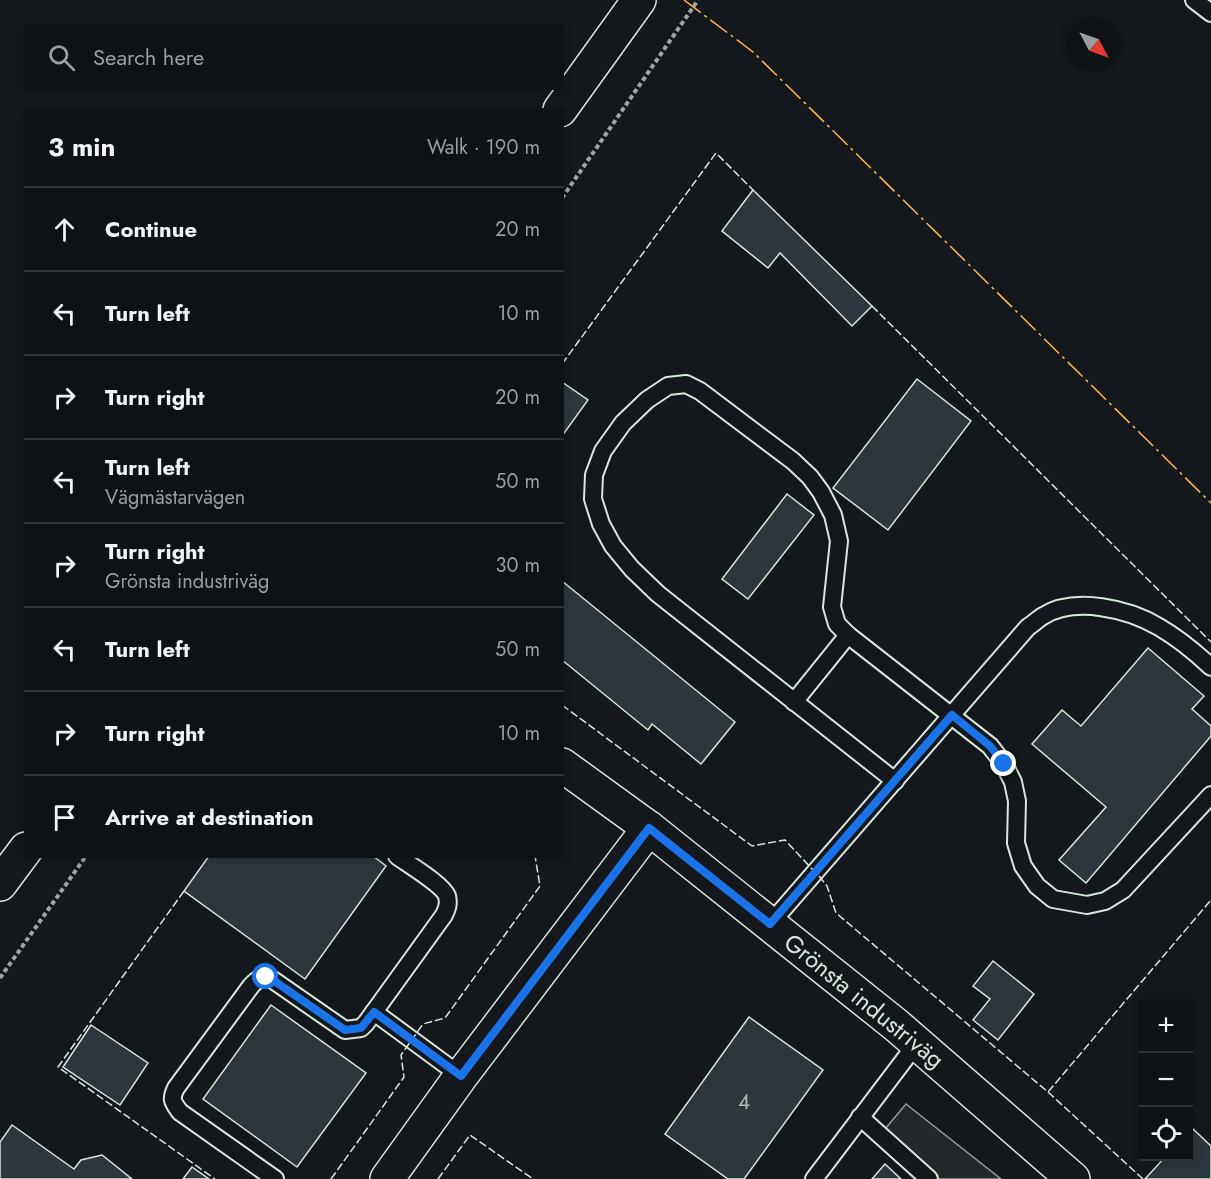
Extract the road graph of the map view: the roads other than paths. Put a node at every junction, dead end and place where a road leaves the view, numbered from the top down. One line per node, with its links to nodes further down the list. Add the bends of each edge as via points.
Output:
1 (639, 0): 4 (street)
2 (1194, 0): 3 (lane)
3 (1211, 13)
4 (561, 108)
5 (848, 635): 7 (lane); 7 (lane, via 837,624 832,607 839,541 833,515 810,477 686,384 668,386 647,400 623,423 603,451 594,475 593,499 601,524 613,546 658,594); 8 (lane)
6 (1211, 667): 8 (lane, via 1158,626 1130,614 1068,606 1044,615 1028,627)
7 (794, 702): 10 (lane)
8 (952, 715): 10 (lane); 11 (lane, via 990,746 1004,764 1017,801 1016,843 1023,866 1037,886 1053,899 1087,905 1105,901 1123,890)
9 (564, 766): 12 (street, Grönsta industriväg)
10 (895, 781): 16 (lane)
11 (1211, 795)
12 (649, 828): 16 (street, Grönsta industriväg); 19 (street)
13 (24, 852): 15 (street)
14 (400, 858): 17 (lane, via 439,886 447,894 448,905)
15 (0, 884)
16 (770, 924): 18 (street, Grönsta industriväg)
17 (374, 1012): 19 (lane); 22 (lane, via 361,1028 345,1030 273,980 258,979 176,1088 174,1103 180,1112)
18 (917, 1043): 20 (lane); 21 (street, Grönsta industriväg)
19 (461, 1076): 23 (street)
20 (860, 1117): 24 (lane); 25 (lane)
21 (1070, 1178)
22 (275, 1179)
23 (387, 1179)
24 (814, 1179)
25 (929, 1179)

